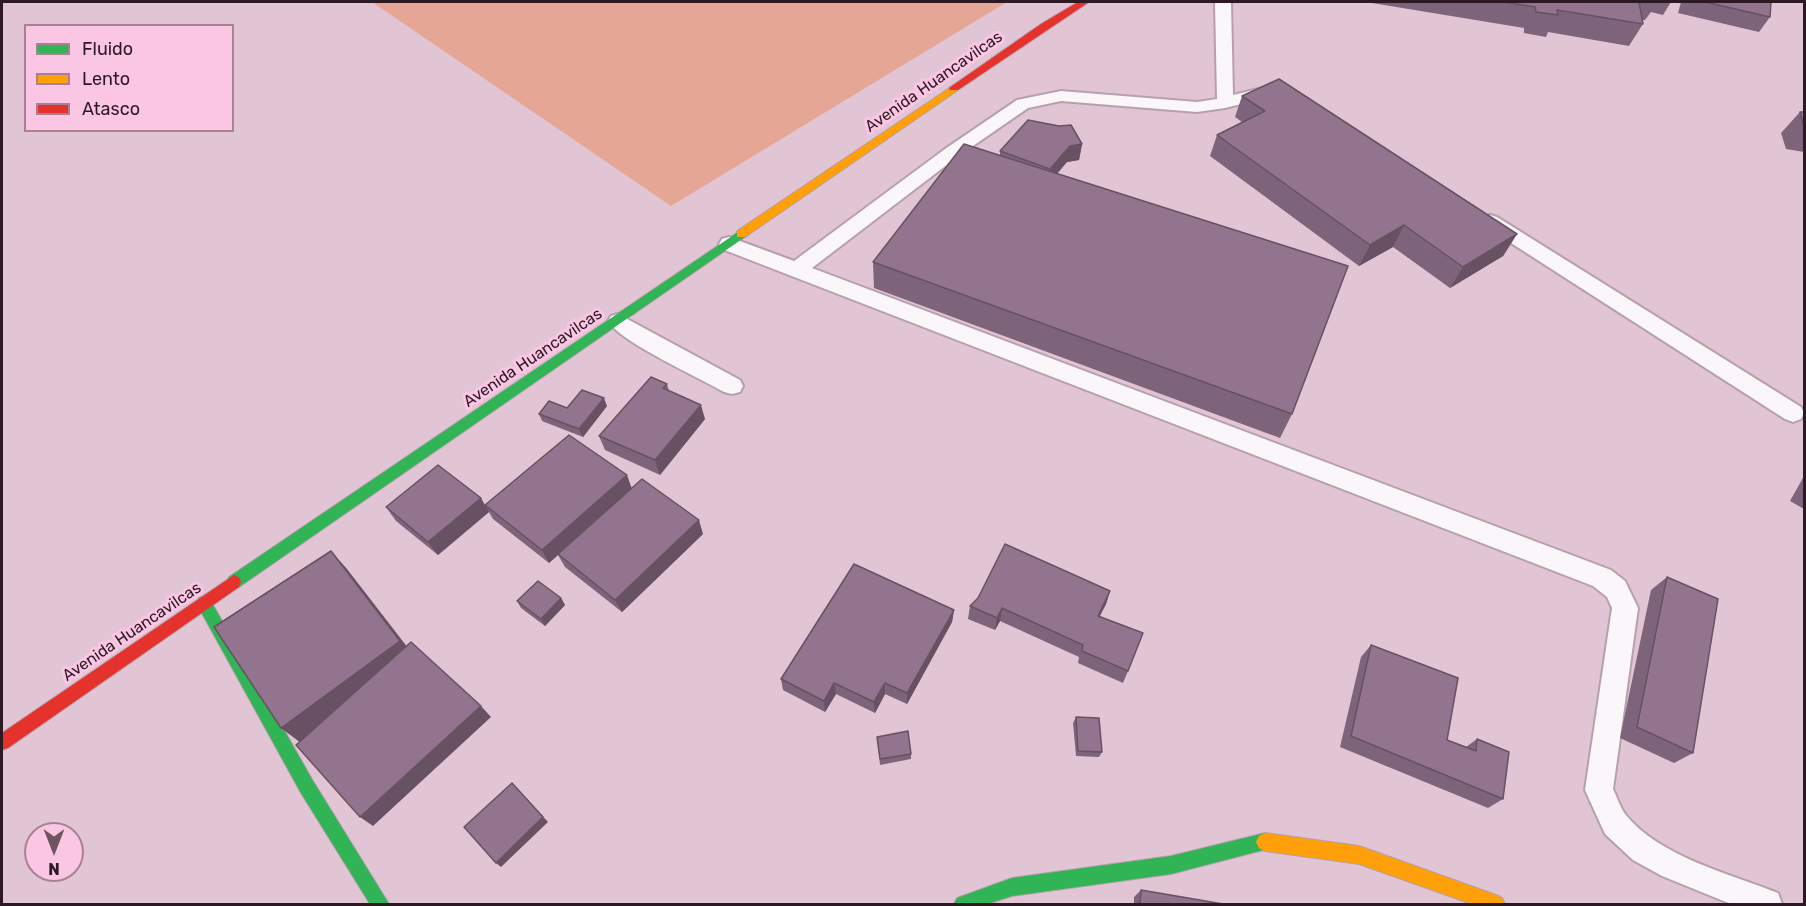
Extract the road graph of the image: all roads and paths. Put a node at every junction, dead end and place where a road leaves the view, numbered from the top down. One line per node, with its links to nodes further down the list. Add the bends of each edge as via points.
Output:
1 (1084, 2): 6 (street, Avenida Huancavilcas)
2 (1223, 2): 4 (lane)
3 (1290, 95): 4 (lane, via 1271,91)
4 (1225, 103): 7 (lane, via 1178,107 1061,96 1023,104)
5 (1473, 210): 10 (lane)
6 (729, 244): 7 (lane); 8 (street, Avenida Huancavilcas)
7 (796, 270): 16 (lane, via 1602,578 1616,589 1625,608 1599,790 1615,824 1643,850 1672,866)
8 (618, 321): 9 (lane); 11 (street, Avenida Huancavilcas)
9 (732, 386)
10 (1793, 413)
11 (204, 603): 12 (street, Avenida Huancavilcas); 13 (street, via 307,787)
12 (2, 742)
13 (380, 904)
14 (963, 904): 15 (street, via 1012,887 1170,865 1268,842 1359,855)
15 (1496, 904)
16 (1767, 904)

